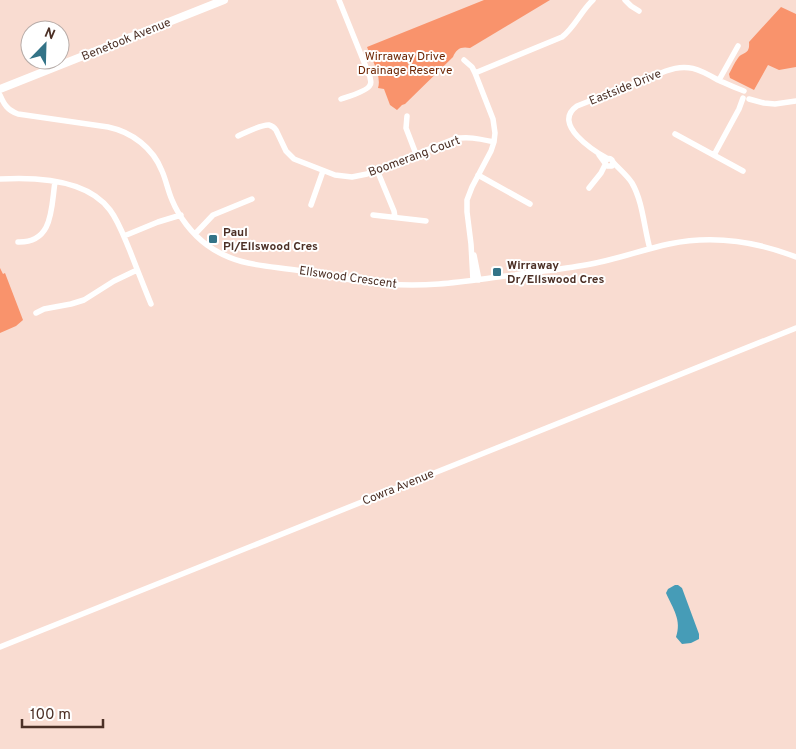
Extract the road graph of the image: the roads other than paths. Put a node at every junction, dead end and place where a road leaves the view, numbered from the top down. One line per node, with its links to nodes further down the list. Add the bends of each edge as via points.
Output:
1 (224, 0): 10 (main road, Benetook Avenue)
2 (339, 0): 13 (street, via 371,83 366,90)
3 (593, 0): 8 (street, via 562,37)
4 (625, 0): 5 (street)
5 (639, 11)
6 (738, 46): 9 (street)
7 (464, 60): 8 (street)
8 (475, 73): 18 (street, via 493,119)
9 (719, 80): 12 (street, Eastside Drive); 21 (street, Eastside Drive, via 694,68 673,68 577,106 570,113 569,122 576,135)
10 (0, 89)
11 (0, 95): 32 (street, Ellswood Crescent, via 6,107 18,114 116,128 133,136 148,148 159,164)
12 (746, 96): 14 (street, Eastside Drive, via 775,104); 20 (street)
13 (341, 99)
14 (796, 101)
15 (407, 116): 19 (street, via 406,128)
16 (675, 134): 20 (street)
17 (238, 136): 24 (street, Boomerang Court, via 270,125 291,157)
18 (494, 142): 19 (street, Boomerang Court, via 460,138); 25 (street)
19 (416, 154): 22 (street, Boomerang Court)
20 (714, 155): 23 (street)
21 (608, 164): 28 (street); 39 (street, Eastside Drive, via 627,176 634,188)
22 (377, 170): 24 (street, Boomerang Court, via 352,177); 34 (street)
23 (742, 170)
24 (323, 171): 31 (street)
25 (478, 175): 30 (street); 42 (street, via 467,212 477,265)
26 (0, 179): 27 (street)
27 (55, 182): 37 (street, via 75,186 95,196 109,208); 38 (street, via 45,230 33,240)
28 (589, 188)
29 (252, 199): 36 (street, via 213,215)
30 (530, 204)
31 (310, 205)
32 (179, 213): 36 (street, Ellswood Crescent); 37 (street)
33 (373, 215): 34 (street)
34 (395, 217): 35 (street)
35 (426, 220)
36 (195, 234): 42 (street, Ellswood Crescent, via 218,252 248,264 390,284)
37 (124, 236): 41 (street)
38 (18, 242)
39 (652, 248): 40 (street, Ellswood Crescent, via 720,239 765,246); 42 (street, Ellswood Crescent, via 589,264)
40 (796, 257)
41 (137, 270): 43 (street); 44 (street, via 84,300)
42 (476, 280)
43 (151, 304)
44 (36, 313)
45 (796, 328): 46 (street, Cowra Avenue)
46 (0, 647)

